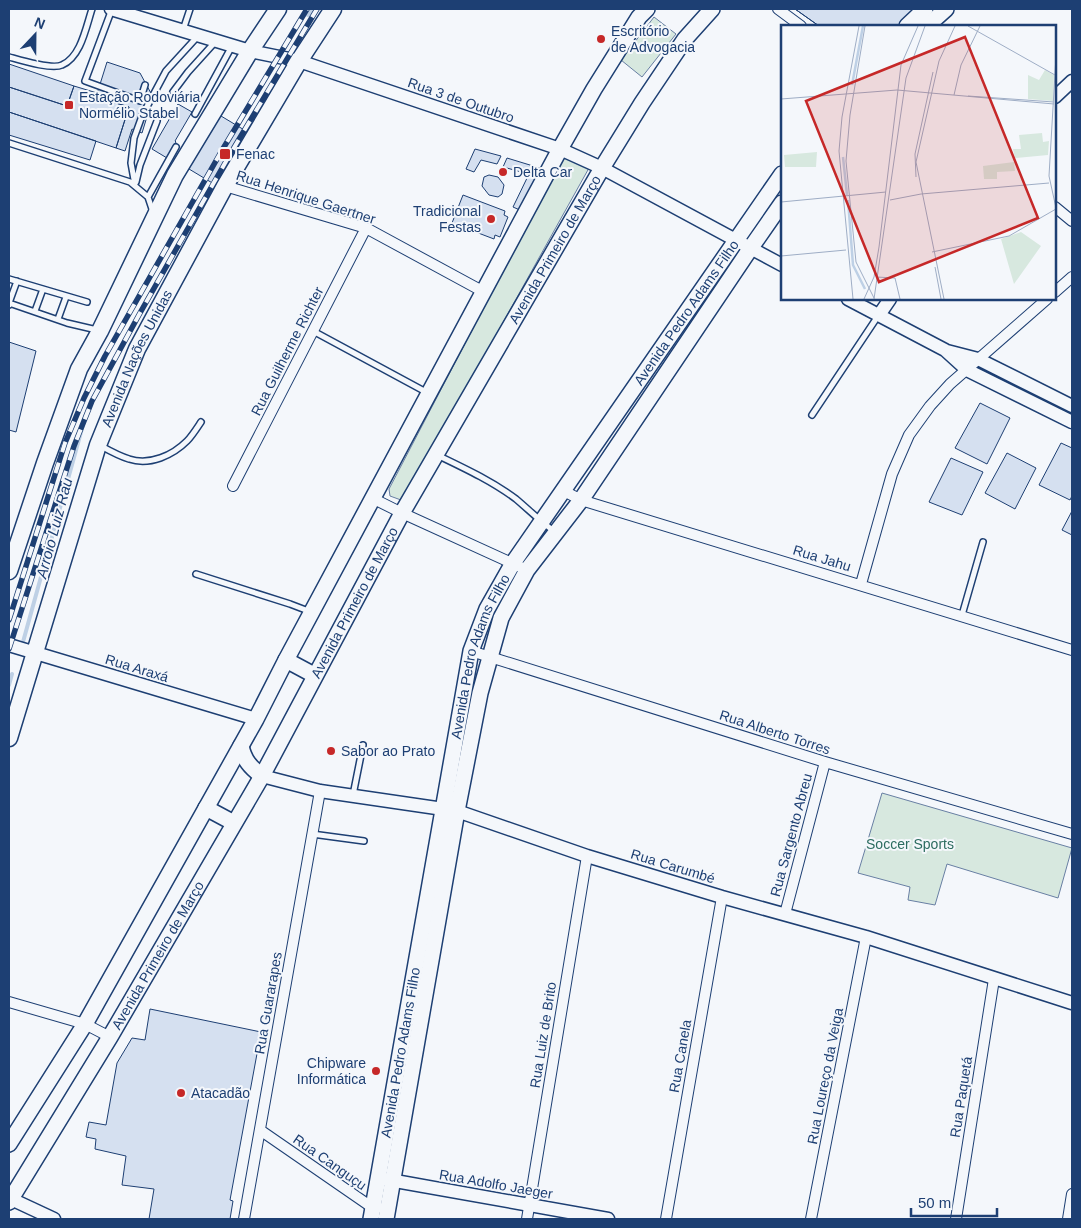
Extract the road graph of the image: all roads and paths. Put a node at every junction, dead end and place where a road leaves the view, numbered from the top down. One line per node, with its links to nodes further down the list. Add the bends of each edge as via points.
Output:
1 (92, 9): 19 (lane, via 80,46 70,60 60,66 38,65)
2 (112, 9): 14 (street, Rua 3 de Outubro); 22 (lane, via 85,81 140,101)
3 (190, 9): 14 (lane)
4 (278, 9): 18 (main road)
5 (333, 9): 20 (main road, Avenida Nações Unidas)
6 (647, 9): 29 (main road, Avenida Primeiro de Março, via 594,89)
7 (712, 9): 30 (main road, Avenida Primeiro de Março, via 685,39)
8 (778, 9): 11 (street)
9 (925, 9): 12 (main road)
10 (946, 9): 13 (main road)
11 (800, 25)
12 (908, 25)
13 (928, 25)
14 (183, 31): 15 (street, Rua 3 de Outubro)
15 (198, 35): 16 (street, Rua 3 de Outubro); 32 (lane, via 166,71 142,116 134,138 131,163)
16 (216, 41): 17 (street, Rua 3 de Outubro); 23 (lane)
17 (232, 46): 18 (street, Rua 3 de Outubro); 25 (lane)
18 (250, 51): 20 (street, Rua 3 de Outubro); 37 (main road)
19 (9, 57)
20 (299, 61): 29 (street, Rua 3 de Outubro); 33 (main road, Avenida Nações Unidas)
21 (1072, 81): 24 (street)
22 (145, 86)
23 (173, 92)
24 (1056, 97)
25 (195, 114)
26 (157, 121): 32 (lane)
27 (9, 142): 32 (lane)
28 (176, 147): 34 (lane)
29 (560, 149): 30 (street, Rua 3 de Outubro); 48 (main road, Avenida Primeiro de Março)
30 (602, 168): 40 (street, Rua 3 de Outubro); 69 (main road, Avenida Primeiro de Março)
31 (781, 175): 40 (main road, Avenida Pedro Adams Filho)
32 (136, 185): 34 (lane)
33 (225, 186): 39 (street, Rua Henrique Gaertner); 68 (main road, Avenida Nações Unidas, via 137,349)
34 (148, 197): 37 (lane)
35 (781, 204): 41 (main road, Avenida Pedro Adams Filho)
36 (1056, 208): 38 (street)
37 (154, 215): 58 (main road)
38 (1072, 221)
39 (366, 228): 48 (street, Rua Henrique Gaertner); 59 (street, Rua Guilherme Richter)
40 (736, 240): 41 (street, Rua 3 de Outubro); 71 (main road, Avenida Pedro Adams Filho)
41 (750, 249): 42 (street, Rua 3 de Outubro); 73 (main road, Avenida Pedro Adams Filho)
42 (781, 264)
43 (1072, 277): 47 (street)
44 (9, 278): 45 (lane)
45 (17, 281): 46 (lane); 54 (lane)
46 (43, 289): 49 (lane); 55 (lane)
47 (1056, 291)
48 (484, 292): 63 (main road, Avenida Primeiro de Março)
49 (66, 296): 53 (lane); 57 (lane)
50 (850, 300): 56 (street)
51 (889, 300): 56 (street)
52 (1047, 300): 61 (street)
53 (87, 302)
54 (9, 304): 55 (lane)
55 (35, 311): 57 (lane)
56 (879, 315): 60 (street); 65 (lane)
57 (58, 319): 58 (lane)
58 (100, 331): 80 (main road, via 79,369)
59 (313, 331): 63 (lane); 70 (street, Rua Guilherme Richter)
60 (945, 350): 61 (street); 62 (street)
61 (978, 359): 62 (street); 64 (street)
62 (966, 370): 67 (street); 82 (street, via 930,406 909,435 892,474)
63 (429, 394): 72 (main road, Avenida Primeiro de Março)
64 (1072, 406)
65 (812, 415)
66 (201, 422): 68 (lane, via 188,440 172,453 154,460 140,462 129,459)
67 (1072, 422)
68 (98, 444): 88 (main road, Avenida Nações Unidas)
69 (437, 455): 74 (main road, Avenida Primeiro de Março); 75 (lane, via 472,471 514,498)
70 (233, 486)
71 (564, 491): 73 (street, Rua Jahu); 75 (main road, Avenida Pedro Adams Filho)
72 (372, 498): 74 (street); 83 (main road, Avenida Primeiro de Março)
73 (582, 500): 76 (main road, Avenida Pedro Adams Filho); 82 (street, Rua Jahu)
74 (402, 513): 78 (street); 91 (main road, Avenida Primeiro de Março)
75 (541, 523): 76 (lane); 78 (main road, Avenida Pedro Adams Filho)
76 (555, 532): 79 (main road, Avenida Pedro Adams Filho)
77 (983, 542): 84 (lane)
78 (513, 563): 79 (street); 87 (main road, Avenida Pedro Adams Filho, via 487,609)
79 (527, 570): 89 (main road, Avenida Pedro Adams Filho, via 501,618)
80 (9, 571)
81 (196, 574): 83 (lane)
82 (861, 584): 84 (street, Rua Jahu)
83 (311, 612): 90 (main road, Avenida Primeiro de Março)
84 (962, 615): 86 (street, Rua Jahu)
85 (9, 645): 88 (street, Rua Araxá)
86 (1072, 650)
87 (471, 651): 89 (street, Rua Alberto Torres); 101 (main road, Avenida Pedro Adams Filho)
88 (35, 653): 92 (street, Rua Araxá); 93 (main road, Avenida Nações Unidas)
89 (490, 656): 96 (street, Rua Alberto Torres); 101 (main road, Avenida Pedro Adams Filho)
90 (286, 660): 91 (main road); 92 (main road, Avenida Primeiro de Março)
91 (314, 675): 97 (main road, Avenida Primeiro de Março)
92 (256, 719): 95 (main road, Avenida Primeiro de Março)
93 (9, 738)
94 (363, 745): 99 (lane)
95 (241, 746): 97 (main road, via 248,765); 100 (main road, Avenida Primeiro de Março)
96 (825, 762): 104 (street, Rua Alberto Torres); 108 (street, Rua Sargento Abreu)
97 (262, 776): 98 (street, Rua Carumbé); 102 (main road, Avenida Primeiro de Março)
98 (320, 791): 99 (street, Rua Carumbé); 103 (street, Rua Guararapes)
99 (353, 796): 101 (street, Rua Carumbé)
100 (206, 808): 102 (main road); 113 (main road, Avenida Primeiro de Março)
101 (450, 810): 106 (street, Rua Carumbé); 117 (main road, Avenida Pedro Adams Filho)
102 (234, 823): 114 (main road, Avenida Primeiro de Março)
103 (312, 834): 105 (lane); 115 (street, Rua Guararapes)
104 (1072, 834)
105 (364, 841)
106 (587, 856): 107 (street, Rua Carumbé); 120 (street, Rua Luiz de Brito)
107 (722, 897): 108 (street, Rua Carumbé); 126 (street, Rua Canela)
108 (784, 914): 109 (street, Rua Carumbé)
109 (866, 937): 110 (street, Rua Carumbé); 127 (street, Rua Loureço da Veiga)
110 (994, 979): 112 (street, Rua Carumbé); 128 (street, Rua Paquetá)
111 (9, 1002): 113 (street)
112 (1072, 1003)
113 (85, 1024): 114 (street); 116 (main road, Avenida Primeiro de Março)
114 (110, 1037): 119 (main road, Avenida Primeiro de Março)
115 (260, 1130): 121 (street, Rua Canguçu); 123 (street, Rua Guararapes)
116 (9, 1144)
117 (386, 1179): 120 (street, Rua Adolfo Jaeger); 121 (main road, Avenida Pedro Adams Filho)
118 (1072, 1194): 129 (street)
119 (10, 1200): 122 (street)
120 (529, 1205): 124 (street, Rua Luiz de Brito); 125 (street, Rua Adolfo Jaeger)
121 (379, 1214)
122 (54, 1219)
123 (244, 1219)
124 (527, 1219)
125 (608, 1219)
126 (666, 1219)
127 (811, 1219)
128 (956, 1219)
129 (1068, 1219)

